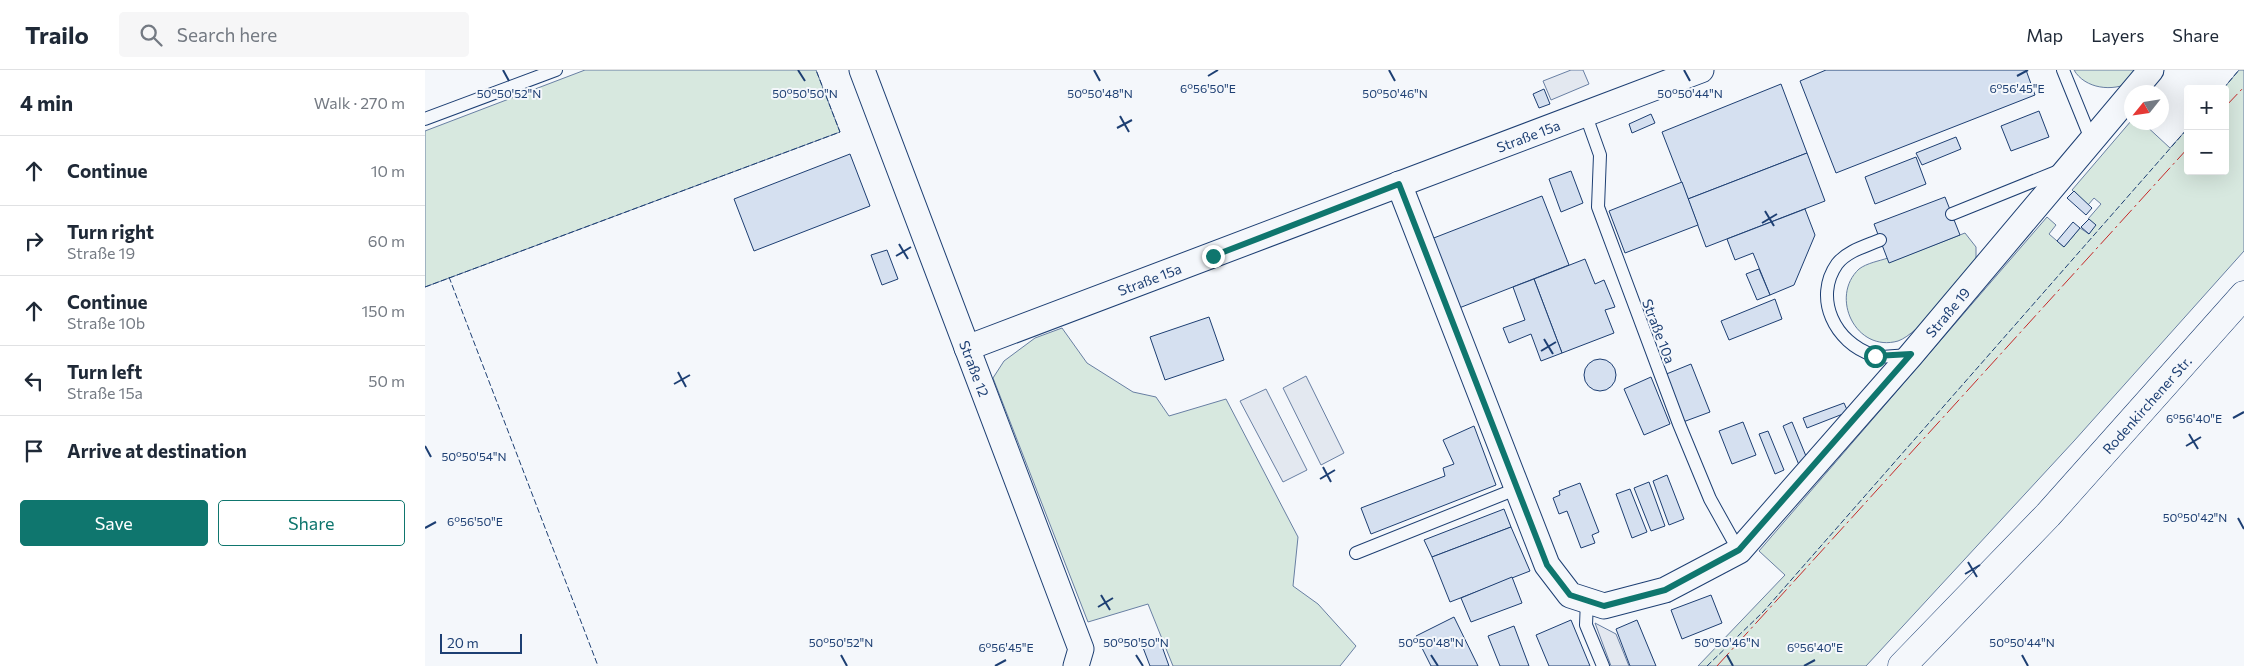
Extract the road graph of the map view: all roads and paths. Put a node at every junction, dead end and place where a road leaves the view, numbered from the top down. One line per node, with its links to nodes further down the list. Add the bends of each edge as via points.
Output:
1 (556, 70): 7 (lane)
2 (862, 70): 14 (street, Straße 12)
3 (1701, 70): 6 (street, Straße 15a)
4 (2063, 70): 8 (lane)
5 (2151, 70): 8 (street, Straße 19)
6 (1585, 113): 10 (street, Straße 15a); 17 (lane, Straße 10a, via 1600,155 1598,207 1679,424 1710,499)
7 (425, 118)
8 (2091, 139): 9 (street, Straße 19)
9 (2067, 168): 11 (lane); 15 (street, Straße 19)
10 (1399, 184): 14 (street, Straße 15a); 16 (street)
11 (1952, 214)
12 (1880, 240): 15 (lane, via 1853,251 1838,263 1827,283 1827,307 1838,329 1853,346 1875,356)
13 (2244, 295): 22 (main road, Rodenkirchener Str., via 2048,515)
14 (967, 348): 20 (street, Straße 12, via 1081,649)
15 (1911, 354): 17 (street, Straße 19)
16 (1516, 489): 18 (lane); 19 (street, via 1547,565 1570,595)
17 (1739, 550): 19 (street, via 1665,590 1604,606)
18 (1356, 553)
19 (1587, 600): 21 (lane, via 1586,624)
20 (1076, 666)
21 (1603, 666)
22 (1902, 666)

